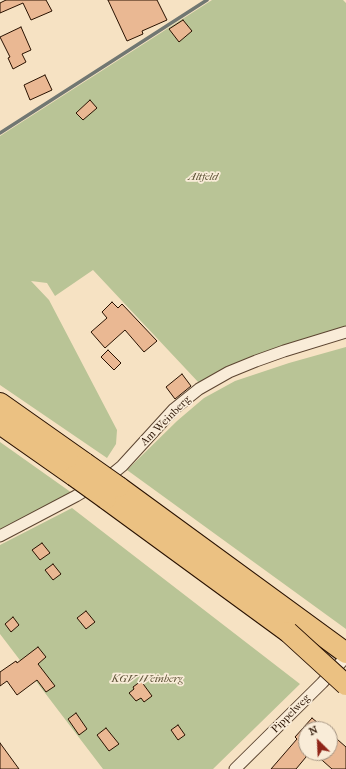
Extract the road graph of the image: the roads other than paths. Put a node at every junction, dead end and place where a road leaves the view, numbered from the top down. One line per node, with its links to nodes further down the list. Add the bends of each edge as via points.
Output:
1 (346, 332): 5 (street, Am Weinberg, via 256,360 199,389 174,409 122,466 110,475)
2 (0, 403): 4 (highway)
3 (0, 424): 4 (highway)
4 (80, 470): 6 (highway, bridge)
5 (0, 536)
6 (293, 624): 7 (highway); 8 (highway); 10 (highway, bridge); 11 (highway, bridge)
7 (346, 645)
8 (346, 653)
9 (346, 657): 12 (street, Pippelweg)
10 (346, 675)
11 (346, 685)
12 (234, 769)

